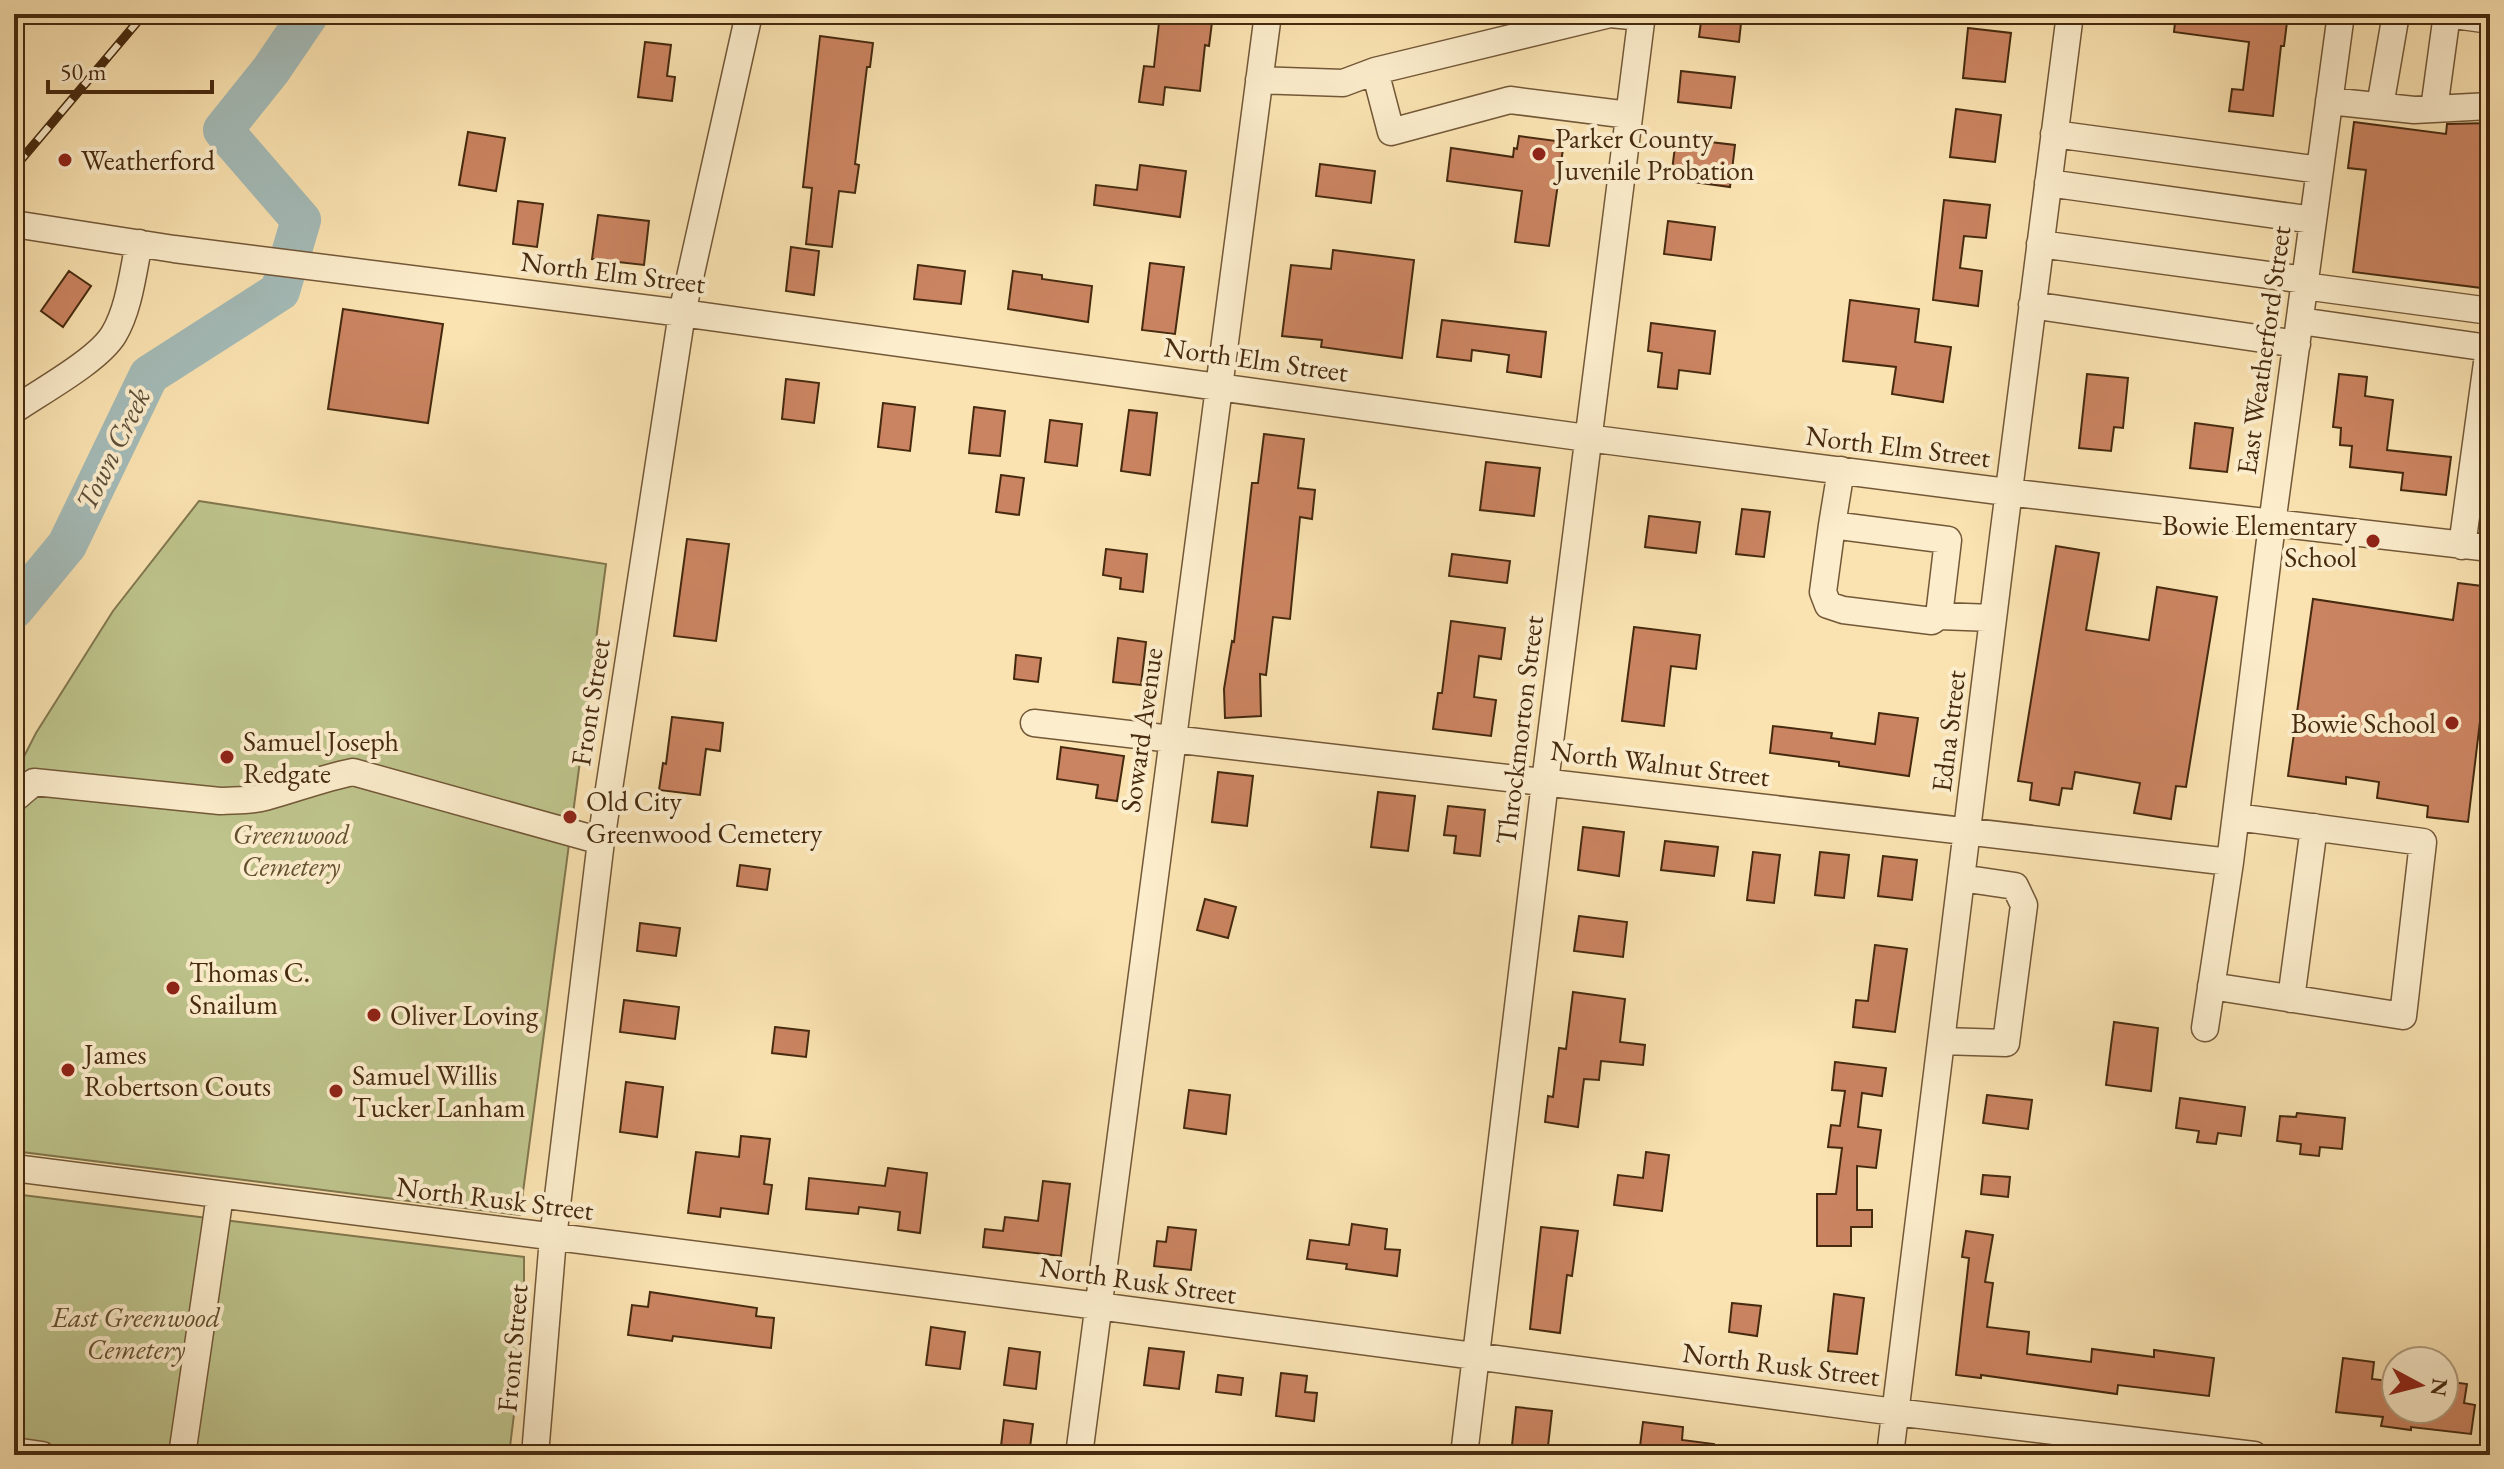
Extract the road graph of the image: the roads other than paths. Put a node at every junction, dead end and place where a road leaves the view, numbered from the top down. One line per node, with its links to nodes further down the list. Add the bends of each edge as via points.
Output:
1 (749, 14): 26 (street, Front Street)
2 (1268, 14): 10 (street, Soward Avenue)
3 (2070, 14): 16 (street, Edna Street)
4 (2341, 14): 11 (street, East Weatherford Street)
5 (2396, 14): 12 (street)
6 (2447, 14): 8 (street); 14 (street)
7 (1642, 16): 9 (street, via 1610,14); 15 (street, Throckmorton Street)
8 (2490, 20)
9 (1375, 71): 10 (street, via 1343,83); 15 (street, via 1391,132 1510,100)
10 (1259, 80): 29 (street, Soward Avenue)
11 (2329, 101): 12 (street); 17 (street, East Weatherford Street)
12 (2380, 106): 14 (street)
13 (2490, 106): 14 (street)
14 (2434, 109)
15 (1629, 115): 31 (street, Throckmorton Street)
16 (2054, 134): 17 (street); 18 (street, Edna Street)
17 (2320, 170): 19 (street, East Weatherford Street)
18 (2048, 183): 19 (street); 22 (street, Edna Street)
19 (2313, 220): 23 (street, East Weatherford Street)
20 (14, 224): 21 (street, North Elm Street)
21 (139, 243): 26 (street, North Elm Street); 30 (street, via 114,335 93,356)
22 (2040, 244): 23 (street); 24 (street, Edna Street)
23 (2305, 283): 25 (street); 27 (street, East Weatherford Street)
24 (2032, 305): 27 (street); 33 (street, Edna Street)
25 (2490, 311)
26 (682, 313): 29 (street, North Elm Street); 47 (street, Front Street)
27 (2298, 332): 28 (street); 34 (street, East Weatherford Street)
28 (2490, 349): 36 (street)
29 (1220, 387): 31 (street, North Elm Street); 41 (street, Soward Avenue)
30 (14, 410)
31 (1587, 438): 32 (street, North Elm Street); 42 (street, Throckmorton Street)
32 (1841, 470): 33 (street, North Elm Street); 35 (street)
33 (2007, 492): 34 (street, North Elm Street); 39 (street, Edna Street)
34 (2272, 524): 36 (street, North Elm Street); 44 (street, East Weatherford Street)
35 (1832, 525): 38 (street, via 1948,540); 38 (street, via 1823,592 1828,605 1932,621)
36 (2462, 546): 37 (street, North Elm Street)
37 (2490, 548)
38 (1939, 616): 39 (street)
39 (1993, 618): 46 (street, Edna Street)
40 (1034, 723): 41 (street, North Walnut Street)
41 (1172, 740): 42 (street, North Walnut Street); 57 (street, Soward Avenue)
42 (1545, 782): 46 (street, North Walnut Street); 58 (street, Throckmorton Street)
43 (14, 799): 47 (street, via 34,782 232,801 262,798 353,772)
44 (2236, 817): 45 (street); 48 (street, East Weatherford Street)
45 (2314, 827): 51 (street); 51 (street, via 2423,842 2403,1016)
46 (1968, 833): 48 (street, North Walnut Street); 49 (street, Edna Street)
47 (601, 841): 56 (street, Front Street)
48 (2230, 862): 50 (street, East Weatherford Street)
49 (1961, 878): 53 (street, Edna Street); 53 (street, via 2015,886 2024,905 2006,1043)
50 (2211, 986): 51 (street); 52 (street, East Weatherford Street)
51 (2291, 999)
52 (2205, 1028)
53 (1941, 1041): 59 (street, Edna Street)
54 (14, 1168): 55 (street, North Rusk Street)
55 (220, 1195): 56 (street, North Rusk Street); 62 (street)
56 (553, 1238): 57 (street, North Rusk Street); 63 (street, Front Street)
57 (1098, 1306): 58 (street, North Rusk Street); 64 (street, Soward Avenue)
58 (1477, 1357): 59 (street, North Rusk Street); 65 (street, Throckmorton Street)
59 (1895, 1412): 66 (street, Edna Street); 67 (street, North Rusk Street)
60 (14, 1451): 61 (street)
61 (42, 1455)
62 (182, 1455)
63 (535, 1455)
64 (1079, 1455)
65 (1464, 1455)
66 (1890, 1455)
67 (2254, 1455)

